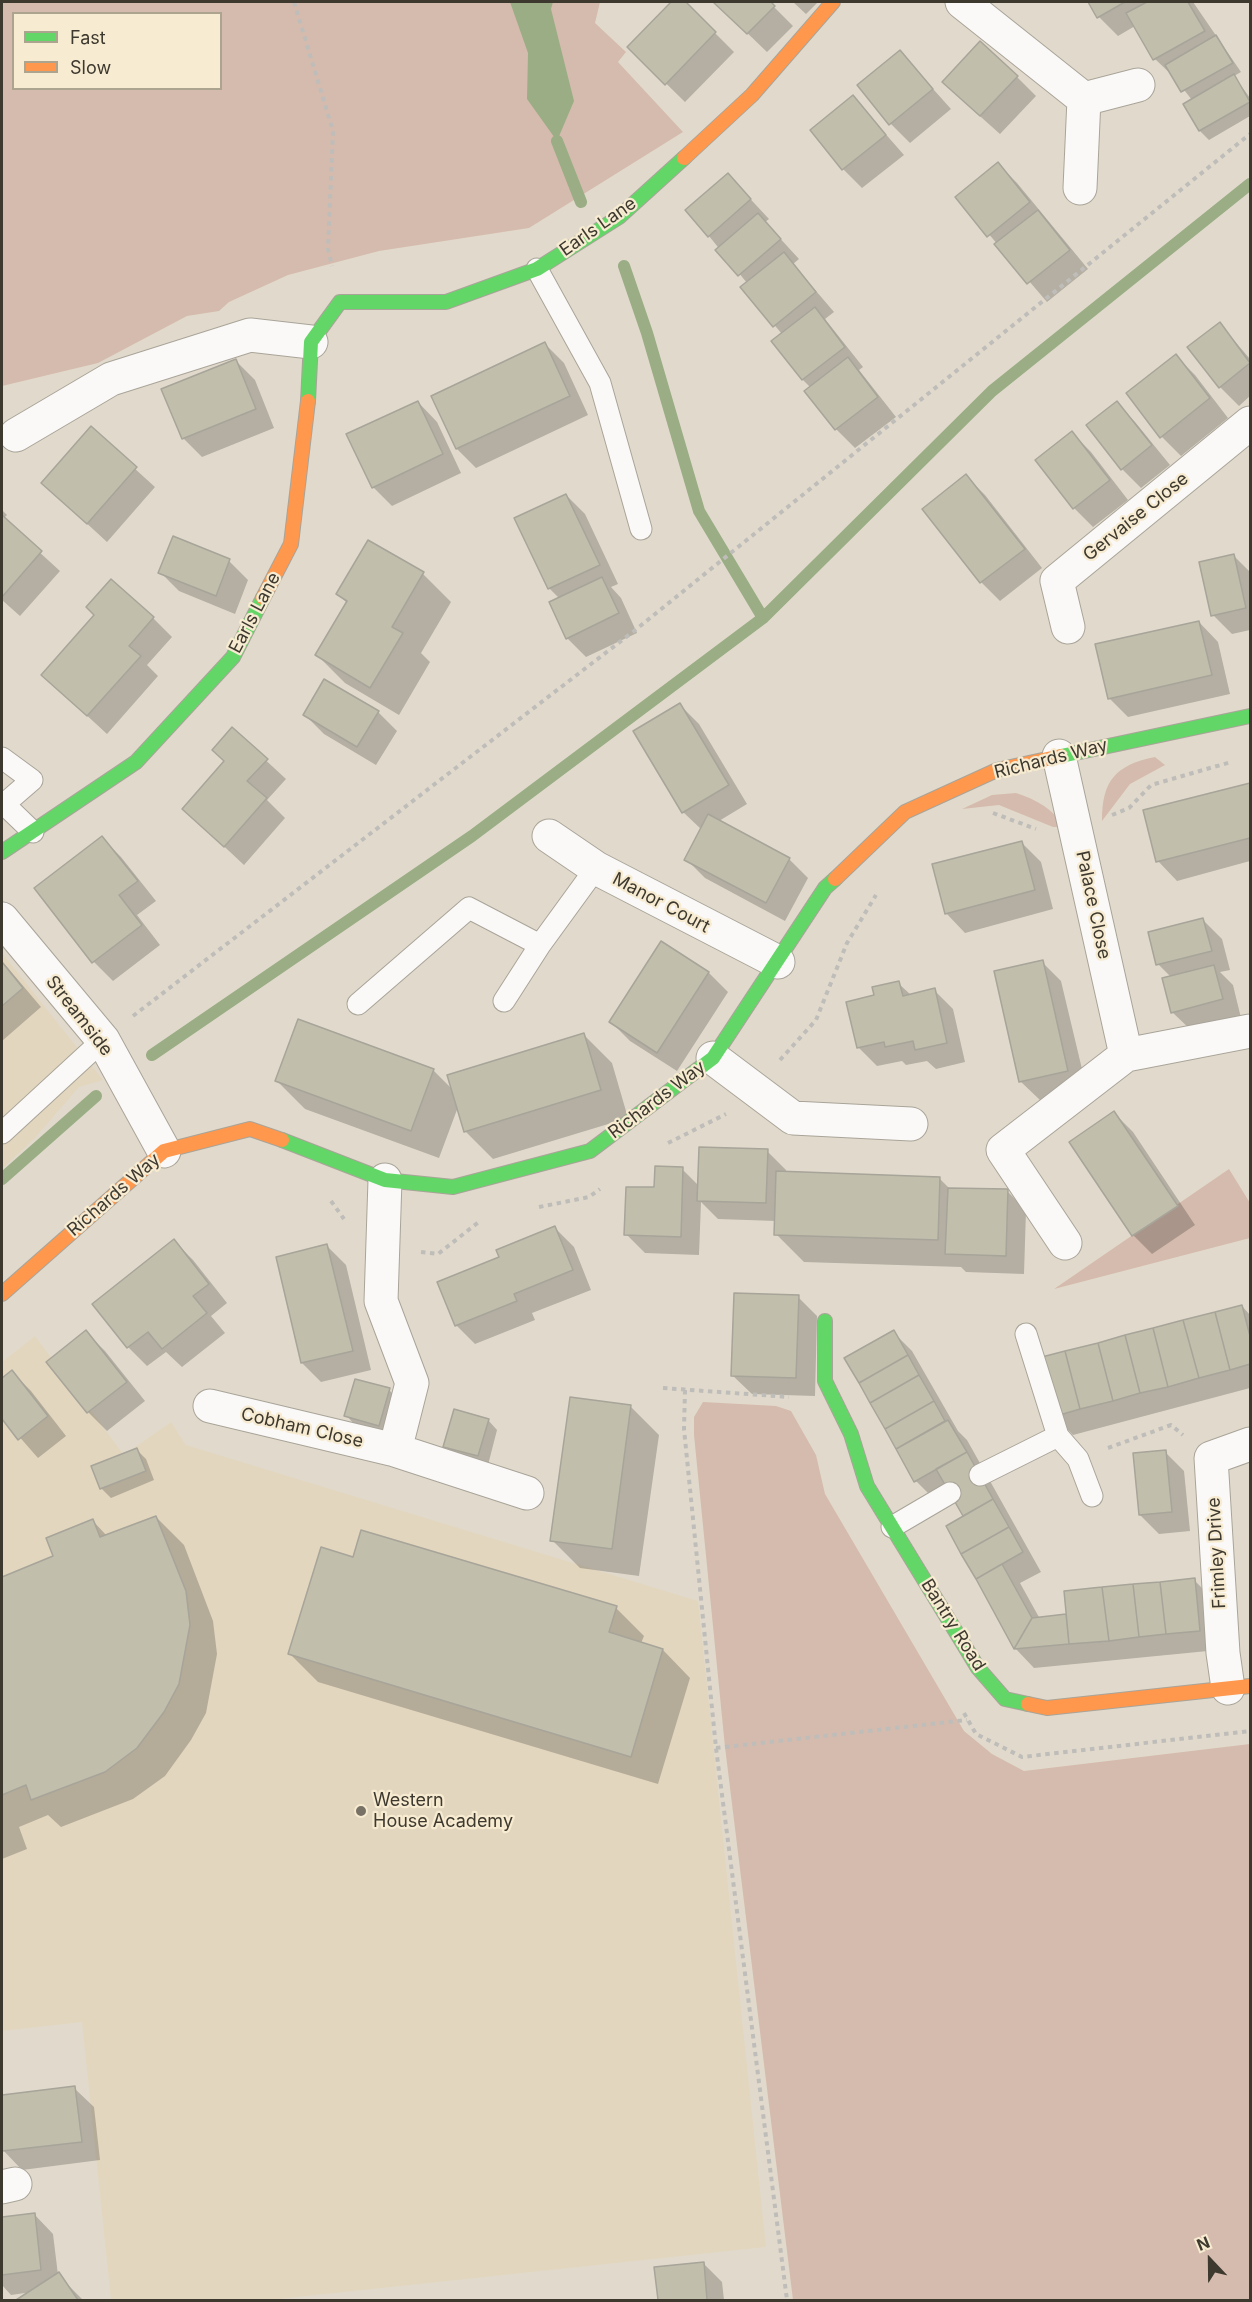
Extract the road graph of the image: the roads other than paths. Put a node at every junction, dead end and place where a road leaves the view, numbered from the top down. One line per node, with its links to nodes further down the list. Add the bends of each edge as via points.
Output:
1 (832, 2): 6 (street, Earls Lane, via 752,95 619,217)
2 (962, 2): 4 (street)
3 (1138, 85): 4 (street)
4 (1084, 99): 5 (street)
5 (1080, 188)
6 (537, 268): 7 (street, Earls Lane, via 446,302 340,302); 10 (lane, via 600,383)
7 (311, 342): 9 (street, via 250,336 111,379); 16 (street, Earls Lane, via 310,387 291,544 233,657 136,762)
8 (1251, 423): 11 (street, Gervaise Close, via 1058,581)
9 (16, 435)
10 (641, 529)
11 (1068, 627)
12 (1251, 716): 13 (street, Richards Way)
13 (1059, 756): 22 (street, Richards Way, via 997,770 905,812 825,888); 27 (street, Palace Close)
14 (2, 758): 15 (lane, via 32,780)
15 (3, 806): 16 (lane)
16 (33, 832): 18 (street, Earls Lane)
17 (549, 836): 19 (street, Manor Court)
18 (2, 852)
19 (596, 868): 21 (lane); 22 (street, Manor Court)
20 (2, 919): 26 (street, Streamside)
21 (540, 945): 23 (lane); 24 (lane, via 469,908)
22 (777, 962): 28 (street, Richards Way)
23 (504, 1001)
24 (358, 1004)
25 (1251, 1031): 27 (street)
26 (103, 1040): 30 (lane); 31 (street, Streamside)
27 (1126, 1055): 33 (street, via 1003,1150)
28 (712, 1058): 29 (street, via 793,1118); 32 (street, Richards Way, via 590,1151 453,1186)
29 (911, 1124)
30 (2, 1133)
31 (164, 1151): 32 (street, Richards Way, via 249,1129); 34 (street, Richards Way)
32 (385, 1180): 40 (street, via 381,1301 412,1383)
33 (1065, 1243)
34 (2, 1294)
35 (825, 1321): 45 (street, Bantry Road, via 825,1381 851,1434 867,1486)
36 (1026, 1334): 38 (lane)
37 (210, 1406): 40 (street, Cobham Close)
38 (1058, 1436): 41 (lane); 44 (lane, via 1078,1459)
39 (1251, 1444): 46 (street, Frimley Drive, via 1211,1458 1223,1653)
40 (395, 1450): 42 (street, Cobham Close)
41 (980, 1475)
42 (528, 1493)
43 (950, 1493): 45 (lane)
44 (1092, 1496)
45 (892, 1527): 46 (street, Bantry Road, via 978,1668 1005,1699 1047,1708)
46 (1239, 1687)

